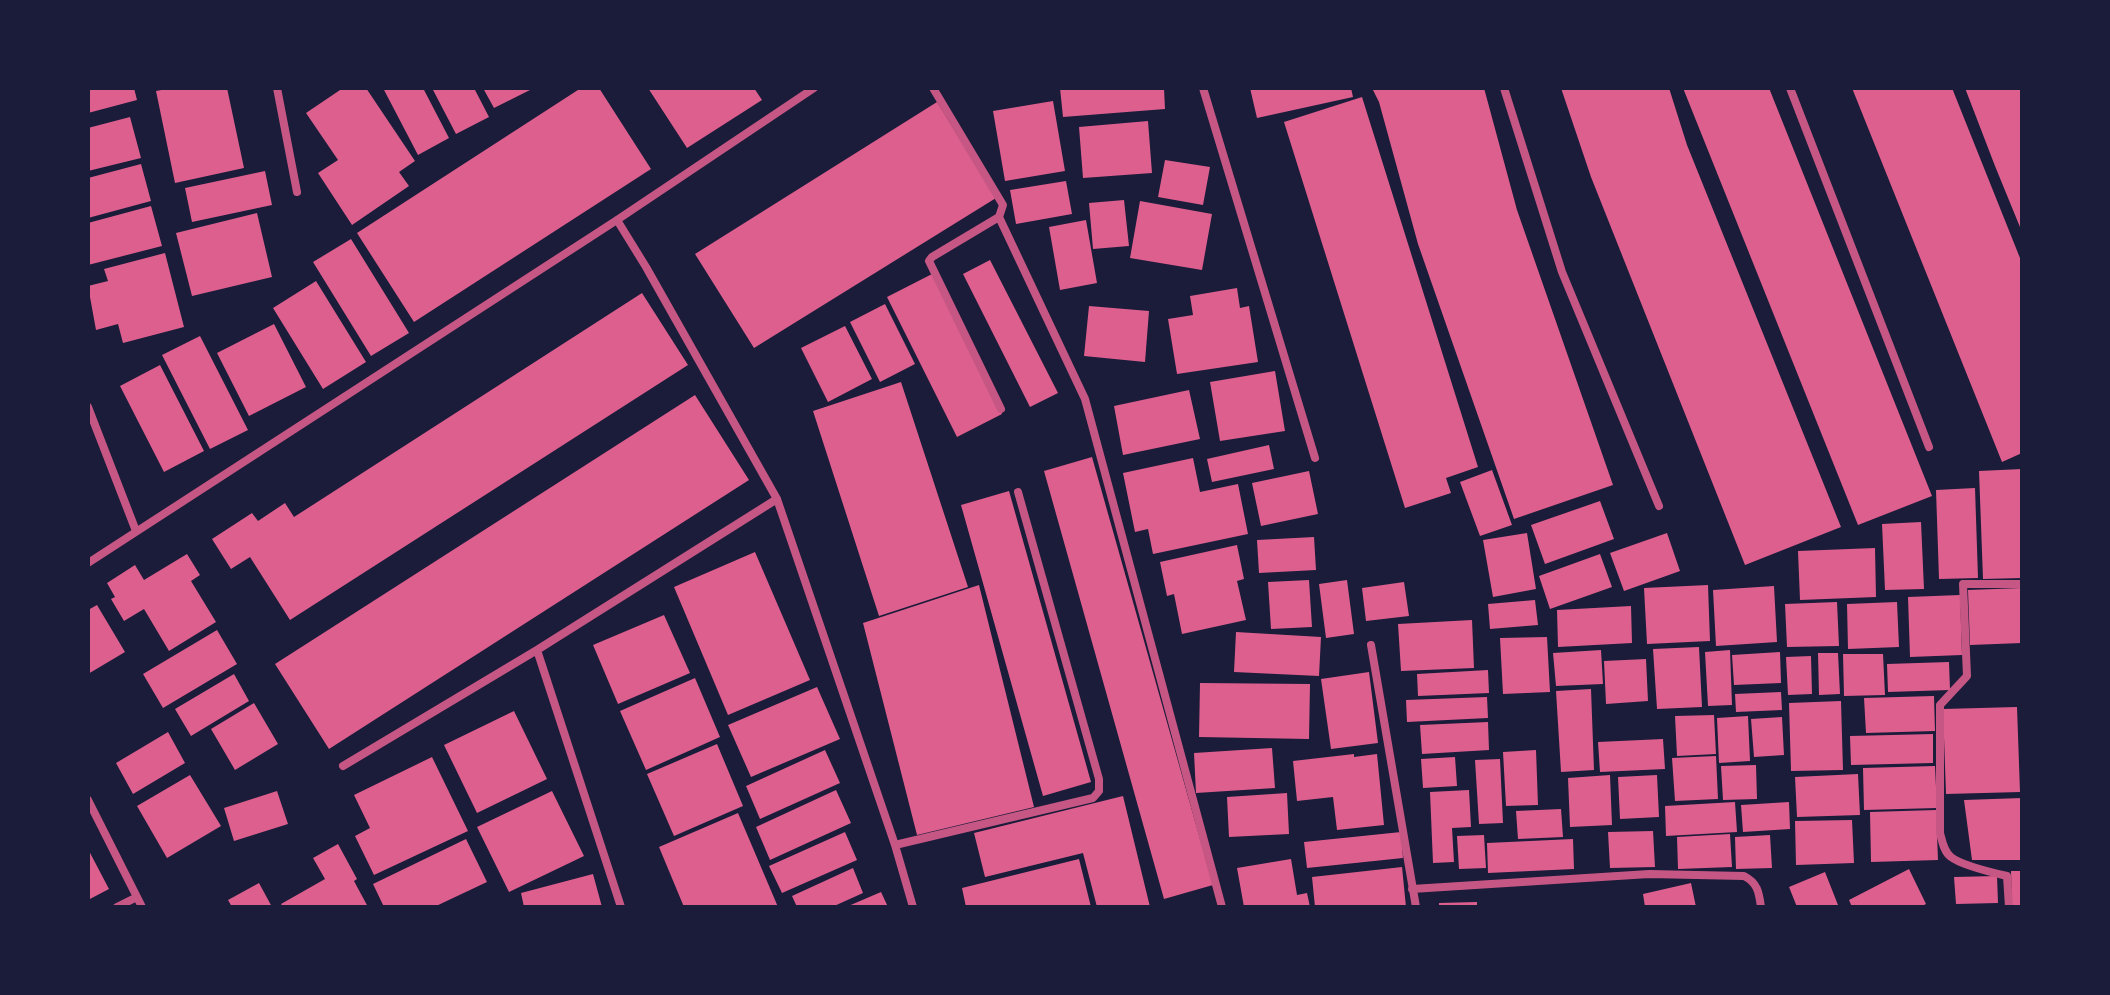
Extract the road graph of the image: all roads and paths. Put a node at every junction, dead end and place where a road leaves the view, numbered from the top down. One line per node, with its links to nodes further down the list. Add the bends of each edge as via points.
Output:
1 (277, 88): 7 (street)
2 (814, 88): 9 (street)
3 (933, 88): 8 (street, via 1001,200)
4 (1203, 88): 13 (street)
5 (1504, 88): 16 (street, via 1562,272)
6 (1790, 88): 12 (street)
7 (297, 192)
8 (999, 217): 11 (street, via 929,261); 31 (street, via 1085,399)
9 (617, 220): 15 (street); 17 (street)
10 (88, 407): 17 (street)
11 (1001, 409)
12 (1929, 447)
13 (1315, 458)
14 (1018, 492): 24 (street, via 1099,791 1093,798)
15 (777, 499): 21 (street); 24 (street)
16 (1659, 506)
17 (136, 531): 18 (street)
18 (88, 563)
19 (2022, 584): 34 (street, via 1963,584 1967,676 1940,705 1943,846 1949,856 2007,876)
20 (1371, 645): 25 (street)
21 (537, 650): 22 (street); 29 (street)
22 (343, 766)
23 (88, 800): 26 (street)
24 (895, 845): 30 (street)
25 (1412, 889): 32 (street); 33 (street, via 1649,874 1744,876 1753,880)
26 (137, 897): 27 (street); 28 (street)
27 (117, 907)
28 (142, 907)
29 (621, 907)
30 (913, 907)
31 (1222, 907)
32 (1416, 907)
33 (1761, 907)
34 (2009, 907)

